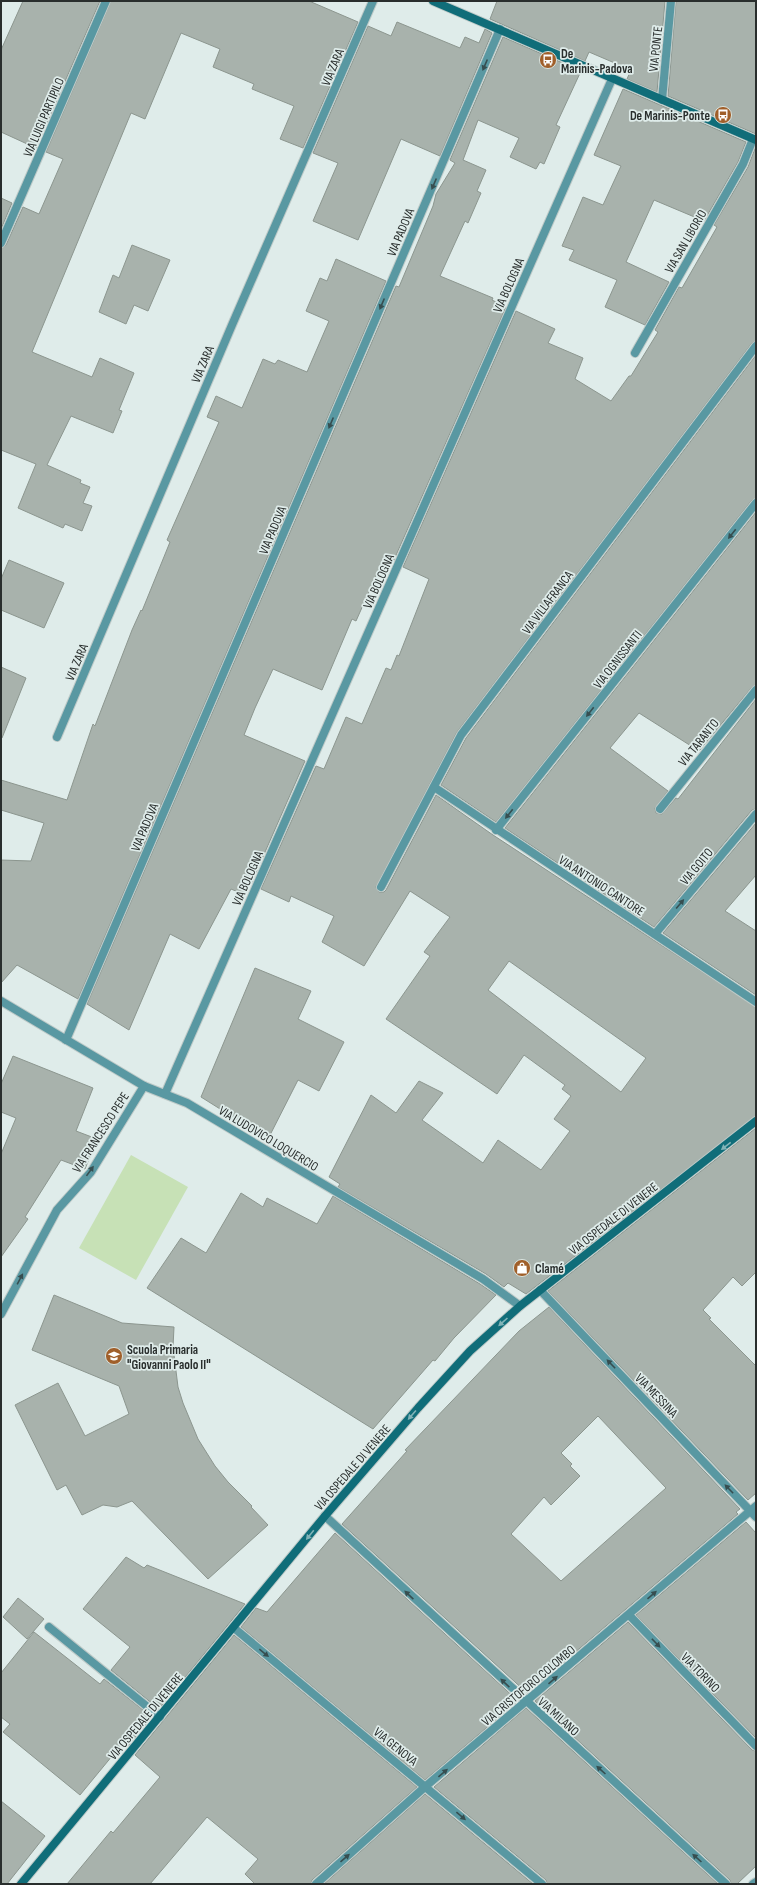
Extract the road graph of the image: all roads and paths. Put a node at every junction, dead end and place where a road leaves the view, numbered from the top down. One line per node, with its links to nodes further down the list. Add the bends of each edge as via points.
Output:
1 (106, 1): 9 (street, VIA LUIGI PARTIPILO)
2 (373, 1): 14 (street, VIA ZARA)
3 (671, 1): 7 (street, VIA PONTE)
4 (436, 2): 5 (street)
5 (500, 29): 6 (street); 23 (street, VIA PADOVA, one-way to 23)
6 (612, 79): 7 (street); 25 (street, VIA BOLOGNA)
7 (662, 100): 8 (street)
8 (754, 140): 11 (street, VIA SAN LIBORIO, via 743,164)
9 (1, 243)
10 (756, 346): 15 (street, VIA VILLAFRANCA, via 461,735)
11 (635, 353)
12 (756, 503): 18 (street, VIA OGNISSANTI, one-way to 18)
13 (756, 690): 16 (street, VIA TARANTO)
14 (57, 737)
15 (434, 787): 18 (street, VIA ANTONIO CANTORE); 19 (street, VIA VILLAFRANCA)
16 (660, 809)
17 (756, 814): 20 (street, VIA GOITO, one-way to 17)
18 (496, 830): 20 (street, VIA ANTONIO CANTORE)
19 (381, 887)
20 (655, 934): 22 (street, VIA ANTONIO CANTORE)
21 (1, 1001): 23 (street, VIA LUDOVICO LOQUERCIO)
22 (756, 1002)
23 (66, 1040): 24 (street, VIA LUDOVICO LOQUERCIO)
24 (144, 1086): 25 (street, VIA LUDOVICO LOQUERCIO); 29 (street, VIA FRANCESCO PEPE, one-way to 24, via 57,1210 91,1172)
25 (165, 1094): 28 (street, VIA LUDOVICO LOQUERCIO, via 187,1103 483,1279)
26 (756, 1121): 27 (street, VIA OSPEDALE DI VENERE, one-way to 27)
27 (540, 1290): 28 (street, VIA OSPEDALE DI VENERE); 30 (street, VIA MESSINA, one-way to 27)
28 (520, 1306): 31 (street, VIA OSPEDALE DI VENERE, one-way to 31, via 465,1357)
29 (1, 1314)
30 (754, 1511): 32 (street, VIA CRISTOFORO COLOMBO, one-way to 30)
31 (325, 1516): 34 (street, VIA OSPEDALE DI VENERE, one-way to 34); 35 (street, VIA MILANO, one-way to 31)
32 (629, 1615): 35 (street, VIA CRISTOFORO COLOMBO, one-way to 32); 37 (street, VIA TORINO, one-way to 37)
33 (49, 1627): 36 (street)
34 (234, 1628): 36 (street, VIA OSPEDALE DI VENERE); 38 (street, VIA GENOVA, one-way to 38)
35 (526, 1703): 38 (street, VIA CRISTOFORO COLOMBO, one-way to 35); 43 (street, VIA MILANO, one-way to 35)
36 (160, 1718): 40 (street, VIA OSPEDALE DI VENERE)
37 (756, 1746)
38 (426, 1786): 41 (street, VIA CRISTOFORO COLOMBO, one-way to 38); 42 (street, VIA GENOVA, one-way to 42)
39 (756, 1882): 44 (street)
40 (21, 1884)
41 (316, 1884)
42 (542, 1884)
43 (726, 1884)
44 (753, 1884)

